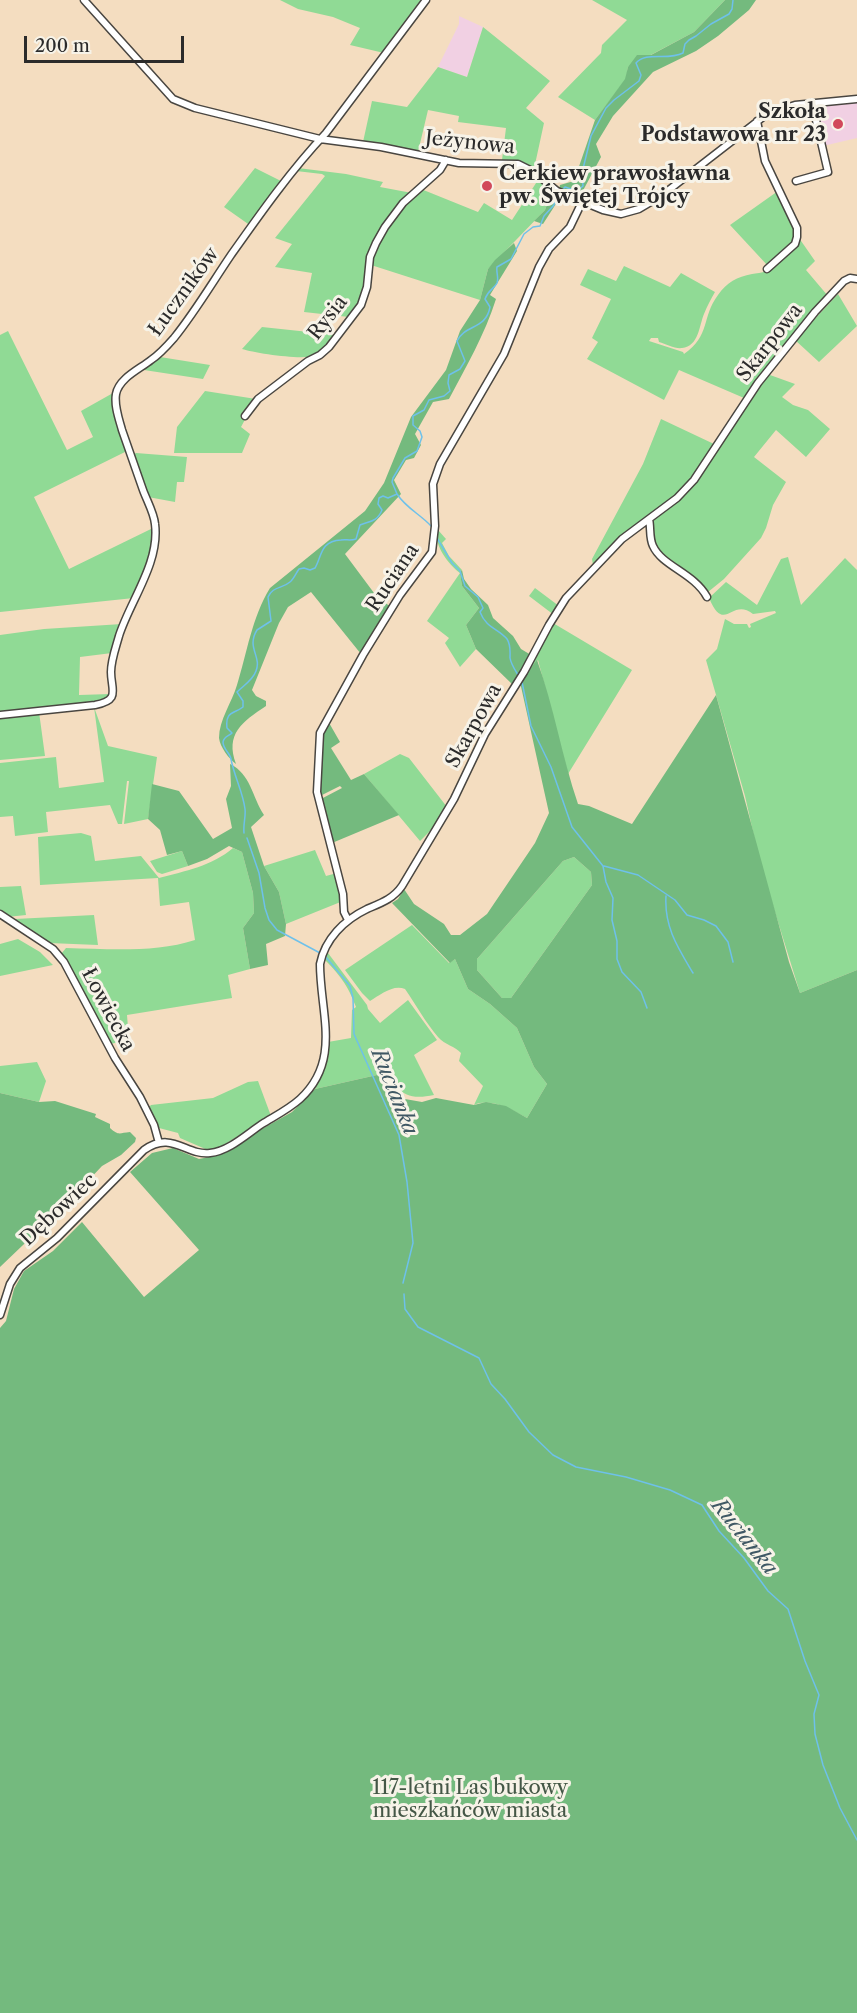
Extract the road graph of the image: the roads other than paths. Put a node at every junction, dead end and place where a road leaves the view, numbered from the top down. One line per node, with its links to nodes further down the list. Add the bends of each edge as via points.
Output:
1 (84, 0): 6 (street, Jeżynowa, via 173,99)
2 (426, 0): 6 (street, Łuczników)
3 (857, 99): 4 (street, Jeżynowa)
4 (812, 103): 5 (street, Jeżynowa, via 786,107); 8 (street, via 828,172)
5 (758, 121): 9 (street, Jeżynowa, via 639,210 621,214); 10 (street, via 765,161 797,228 795,244)
6 (320, 139): 7 (street, Jeżynowa); 15 (street, Łuczników, via 174,338 117,391 120,421 155,530 147,571 116,648 111,697 95,705)
7 (447, 160): 9 (street, Jeżynowa, via 518,164 560,193); 12 (street, Rysia, via 403,203 385,227 370,257 361,305 329,347 258,399)
8 (795, 181)
9 (582, 202): 17 (street, Ruciana, via 570,227 549,249 539,267 504,354 440,464 433,484 432,552 400,595 320,733 317,792)
10 (767, 269)
11 (857, 279): 13 (street, Skarpowa, via 844,281 815,312 745,401 689,486)
12 (245, 416)
13 (648, 519): 14 (street, via 655,550 700,586); 17 (street, Skarpowa, via 622,539 561,605 485,734 450,807 397,893)
14 (707, 597)
15 (0, 715)
16 (0, 915): 18 (street, Łowiecka, via 53,950 64,962 118,1064 137,1090)
17 (348, 920): 18 (street, Skarpowa, via 330,940 321,958 326,1050 317,1077 305,1094 215,1152)
18 (159, 1143): 19 (street, Dębowiec, via 141,1153 57,1238 21,1268 10,1284)
19 (0, 1315)

